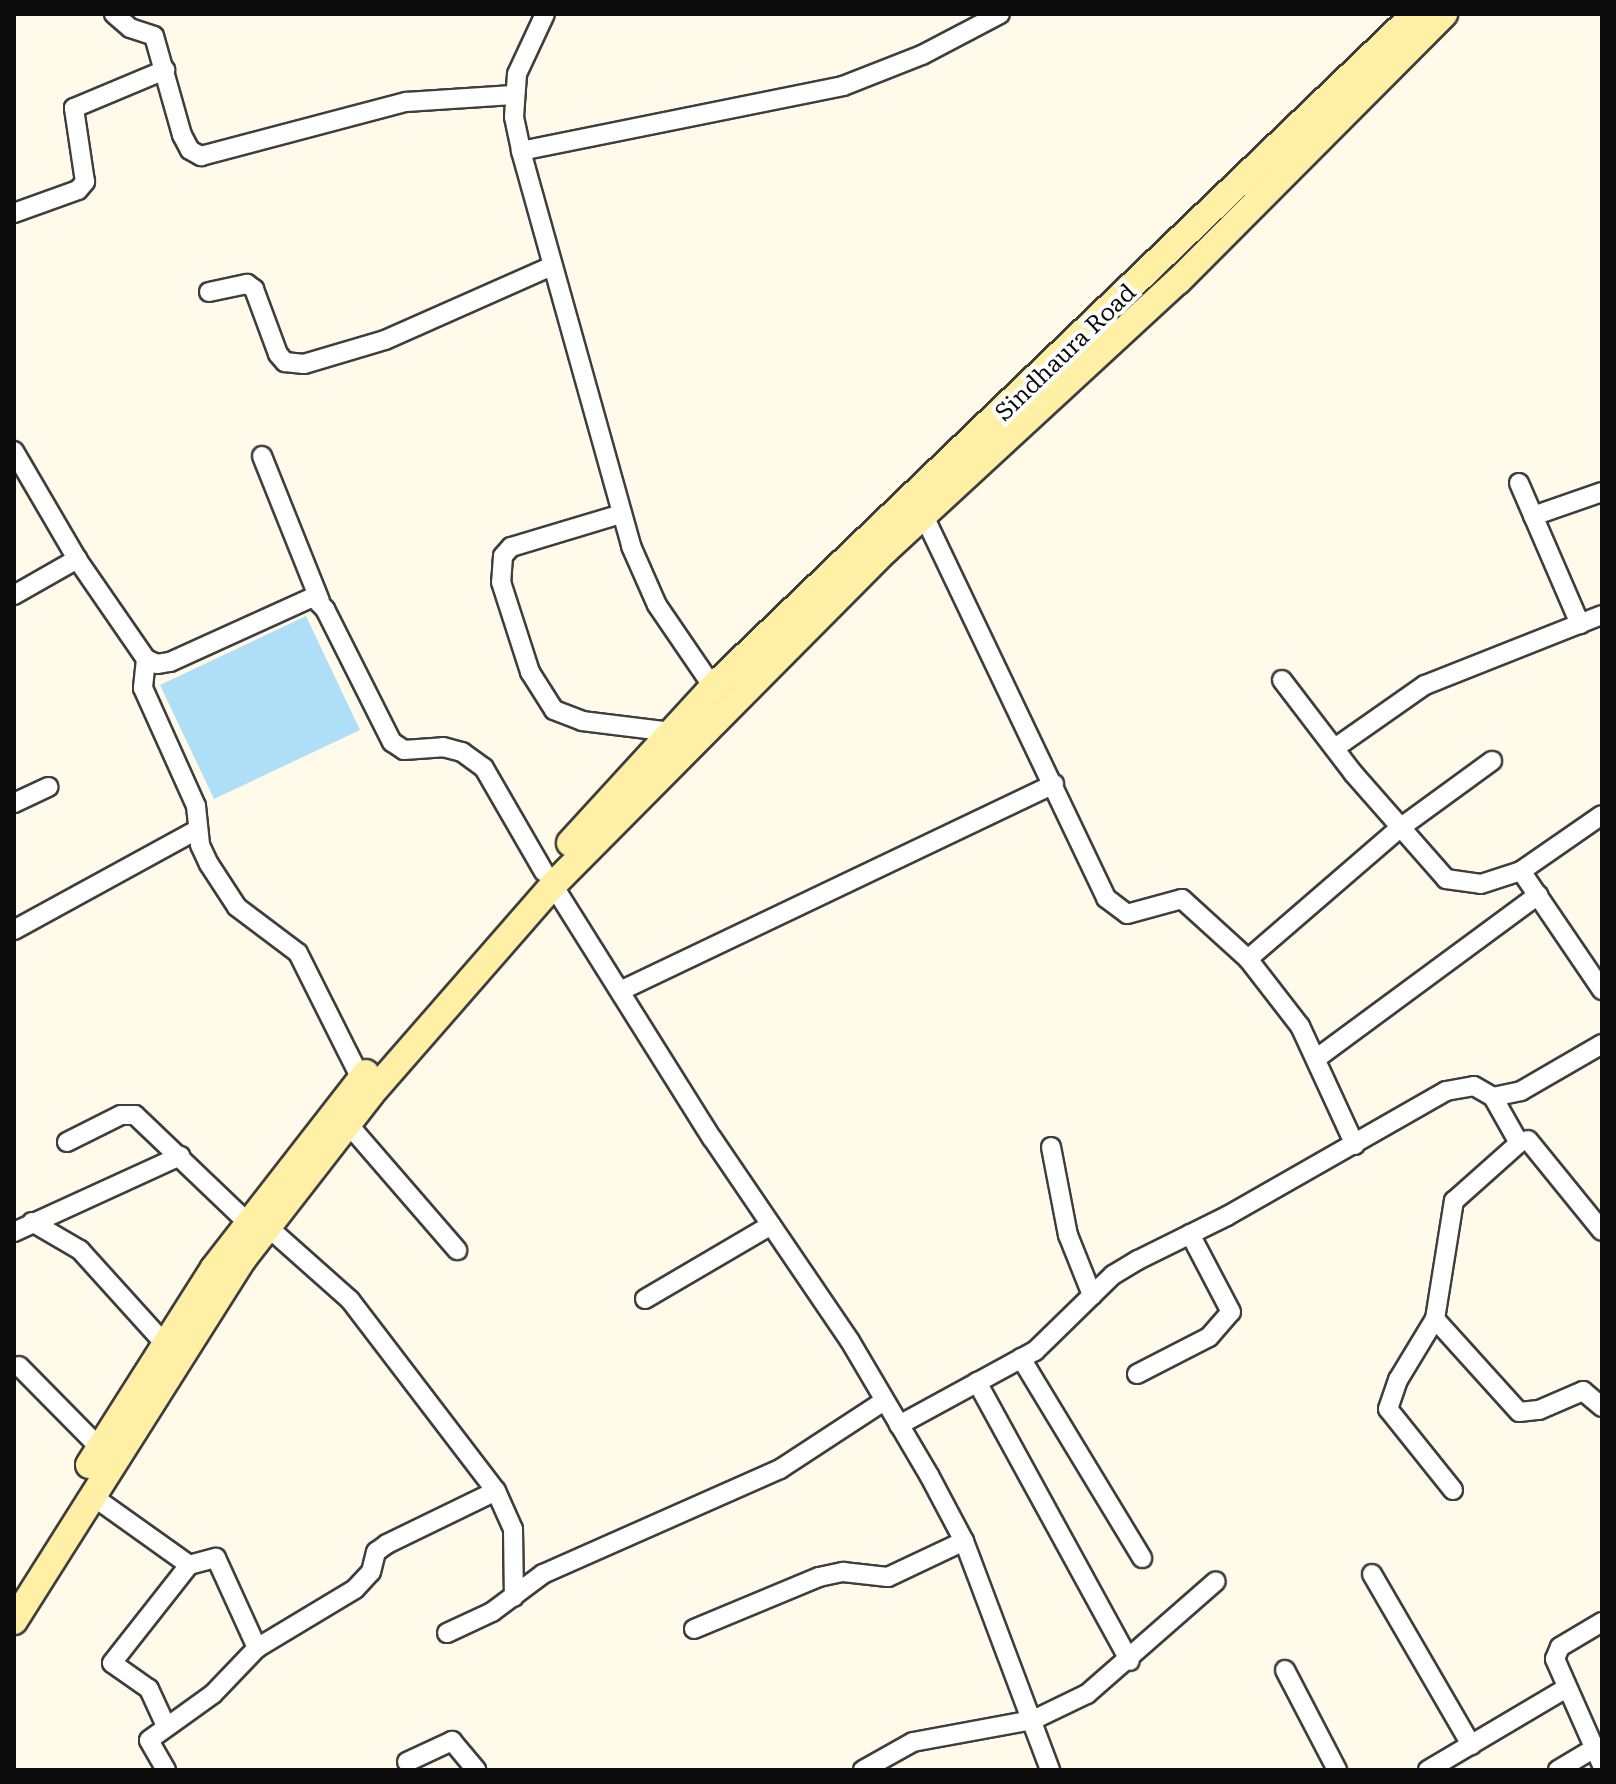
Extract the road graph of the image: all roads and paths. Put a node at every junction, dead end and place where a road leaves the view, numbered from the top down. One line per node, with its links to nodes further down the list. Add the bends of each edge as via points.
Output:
1 (114, 14): 7 (street, via 130,28 154,36)
2 (545, 14): 8 (street)
3 (1000, 14): 6 (street)
4 (1415, 14): 27 (street, Sindhaura Road)
5 (1444, 14): 18 (street, via 1178,281)
6 (969, 21): 9 (street, via 843,86)
7 (165, 70): 8 (street, via 182,135 190,150 201,156 406,102); 10 (street, via 74,108 85,182 78,190)
8 (513, 95): 9 (street)
9 (521, 151): 11 (street)
10 (14, 213)
11 (552, 266): 12 (street, via 385,340 304,364 285,362 278,354 254,289 239,285); 17 (street)
12 (209, 292)
13 (14, 451): 20 (street)
14 (262, 456): 22 (street)
15 (1519, 483): 19 (street)
16 (1602, 492): 19 (street)
17 (621, 514): 27 (street, via 657,605); 28 (street, via 511,547 503,556 501,582 530,672 554,710 582,721)
18 (924, 516): 31 (street); 38 (street)
19 (1533, 516): 24 (street)
20 (77, 559): 21 (street); 25 (street)
21 (14, 595)
22 (320, 601): 25 (street, via 306,599 170,662); 38 (street, via 392,742 404,750 443,747 462,752 484,768)
23 (1602, 615): 24 (street)
24 (1580, 624): 29 (street, via 1425,685)
25 (146, 659): 36 (street, via 143,688 196,806)
26 (1282, 680): 29 (street)
27 (713, 687): 28 (street, Sindhaura Road)
28 (671, 732): 38 (street, Sindhaura Road)
29 (1335, 748): 35 (street)
30 (1492, 761): 35 (street)
31 (1054, 784): 41 (street, via 1106,898 1116,908 1140,914 1170,898 1182,899); 43 (street)
32 (49, 787): 33 (street)
33 (14, 803)
34 (1602, 815): 37 (street)
35 (1400, 828): 37 (street, via 1446,879 1463,885); 41 (street)
36 (197, 830): 40 (street); 46 (street, via 209,864 237,907 298,953)
37 (1521, 871): 39 (street)
38 (548, 879): 43 (street); 46 (street); 48 (street)
39 (1538, 895): 42 (street); 45 (street)
40 (14, 930)
41 (1248, 959): 45 (street)
42 (1602, 990)
43 (620, 991): 55 (street)
44 (1602, 1044): 47 (street, via 1521,1091)
45 (1317, 1058): 51 (street)
46 (361, 1079): 56 (street)
47 (1493, 1097): 51 (street, via 1461,1086); 63 (street, via 1519,1143 1454,1201)
48 (348, 1124): 56 (street); 60 (street)
49 (1528, 1140): 57 (street)
50 (67, 1142): 53 (street, via 121,1115 135,1115)
51 (1355, 1145): 59 (street)
52 (1051, 1147): 61 (street, via 1068,1235)
53 (180, 1156): 54 (street); 56 (street)
54 (32, 1222): 58 (street); 64 (street, via 80,1250)
55 (771, 1225): 62 (street); 69 (street)
56 (258, 1226): 64 (street); 74 (street, via 350,1300); 75 (street, via 243,1259)
57 (1602, 1231)
58 (14, 1232)
59 (1190, 1234): 61 (street, via 1138,1260); 67 (street, via 1231,1312 1209,1337)
60 (457, 1250)
61 (1092, 1295): 65 (street, via 1061,1330)
62 (645, 1299)
63 (1435, 1319): 70 (street, via 1519,1412 1539,1410 1583,1391); 73 (street, via 1398,1380 1388,1409)
64 (164, 1343): 72 (street)
65 (1021, 1358): 68 (street); 77 (street)
66 (19, 1366): 72 (street)
67 (1137, 1374)
68 (977, 1382): 71 (street); 88 (street)
69 (884, 1401): 71 (street); 82 (street, via 755,1482 543,1574)
70 (1602, 1407)
71 (899, 1425): 76 (street)
72 (100, 1448): 81 (street)
73 (1453, 1490)
74 (496, 1491): 82 (street, via 513,1529); 87 (street, via 387,1544 376,1552 371,1572 355,1589)
75 (91, 1495): 78 (street); 83 (street)
76 (964, 1541): 85 (street, via 888,1577 843,1572 819,1577); 91 (street)
77 (1142, 1558)
78 (189, 1565): 87 (street, via 216,1558); 92 (street, via 112,1663 149,1689)
79 (1372, 1574): 93 (street)
80 (1216, 1581): 88 (street)
81 (14, 1590)
82 (514, 1597): 86 (street)
83 (14, 1621)
84 (1602, 1622): 90 (street, via 1560,1647 1555,1659)
85 (694, 1629)
86 (447, 1633)
87 (257, 1648): 92 (street, via 213,1694)
88 (1130, 1661): 91 (street, via 1087,1694)
89 (1285, 1670): 100 (street)
90 (1565, 1689): 93 (street); 94 (street)
91 (1033, 1720): 98 (street, via 913,1742); 99 (street)
92 (166, 1726): 96 (street, via 149,1740)
93 (1471, 1745): 101 (street)
94 (1598, 1757): 102 (street)
95 (407, 1762): 97 (street, via 452,1741)
96 (166, 1770)
97 (476, 1770)
98 (863, 1770)
99 (1050, 1770)
100 (1337, 1770)
101 (1428, 1770)
102 (1558, 1770)

